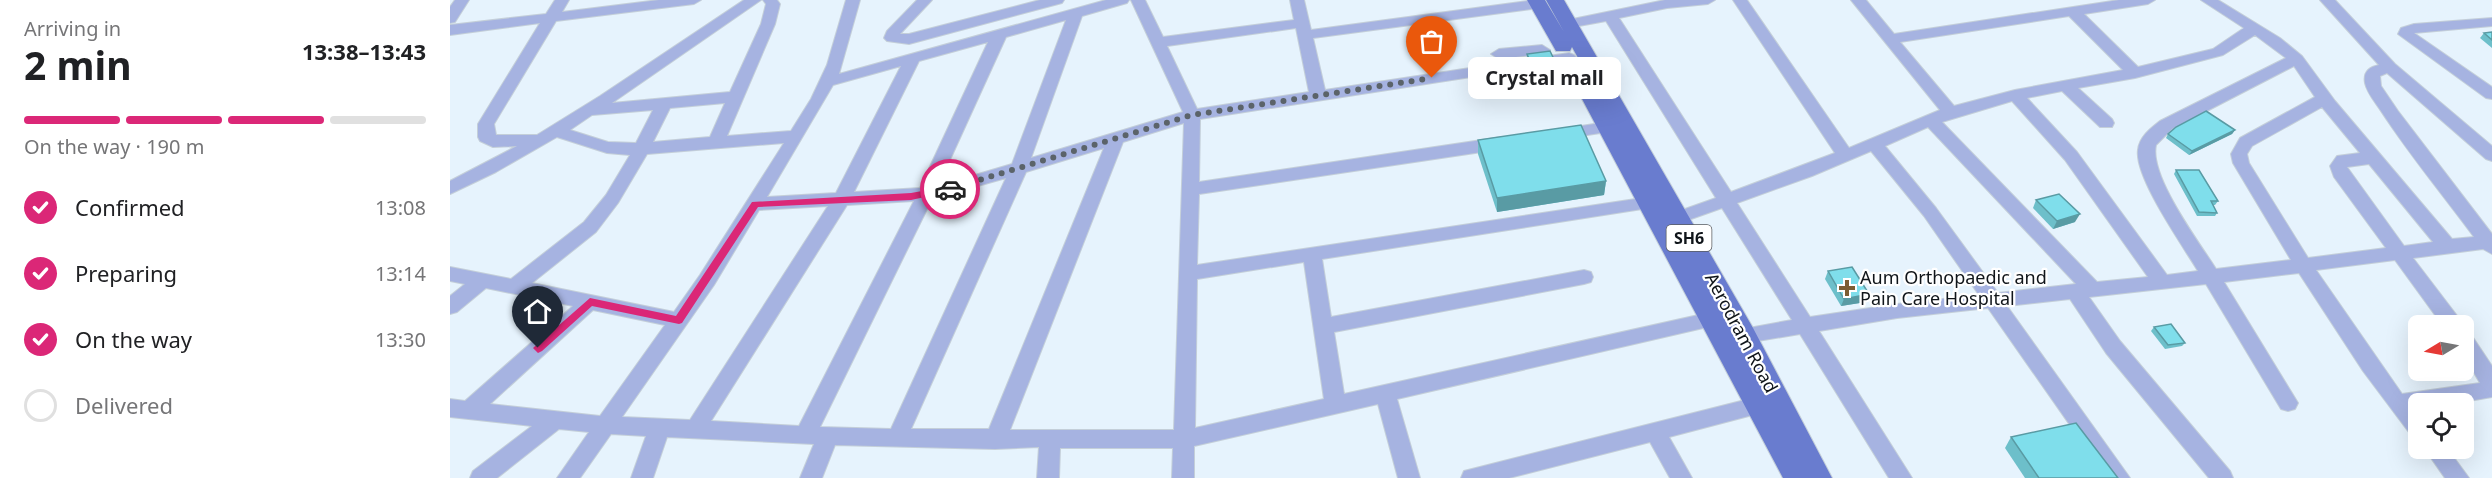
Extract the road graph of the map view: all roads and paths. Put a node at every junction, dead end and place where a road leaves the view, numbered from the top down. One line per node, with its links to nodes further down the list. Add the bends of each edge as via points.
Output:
1 (462, 0): 23 (street)
2 (562, 0): 22 (street)
3 (694, 0): 22 (street)
4 (754, 0): 46 (street)
5 (770, 0): 43 (street, via 773,4 768,24)
6 (854, 0): 37 (street)
7 (926, 0): 8 (street, via 892,38 909,39)
8 (1057, 0)
9 (1122, 0): 20 (street)
10 (1138, 0): 30 (street)
11 (1298, 0): 26 (street)
12 (1708, 0): 21 (street)
13 (1740, 0): 62 (street)
14 (1858, 0): 29 (street)
15 (2148, 0): 19 (street)
16 (2208, 0): 25 (street)
17 (2327, 0): 35 (street)
18 (1543, 1): 26 (street); 31 (main road, Aerodram Road / SH6)
19 (2073, 12): 29 (street); 36 (street)
20 (1076, 13): 28 (street); 64 (street)
21 (1610, 15): 31 (street); 69 (street)
22 (551, 18): 27 (street); 56 (street, via 484,131 493,141)
23 (450, 19)
24 (2492, 22): 38 (street, via 2414,28 2405,34)
25 (2255, 28): 34 (street); 36 (street, via 2218,52)
26 (1304, 29): 30 (street); 42 (street)
27 (450, 30)
28 (999, 35): 33 (street); 67 (street)
29 (1889, 39): 47 (street)
30 (1159, 42): 48 (street)
31 (1566, 43): 32 (street, via 1541,51); 42 (street); 51 (main road, Aerodram Road / SH6); 72 (main road, Aerodram Road / SH6)
32 (1499, 54)
33 (913, 58): 37 (street); 68 (street)
34 (2297, 59): 44 (street); 81 (street, via 2166,125 2145,147 2155,184)
35 (2390, 67): 61 (street); 73 (street, via 2372,75 2373,86)
36 (2135, 73): 39 (street)
37 (827, 82): 53 (street)
38 (2484, 83): 40 (street)
39 (2066, 86): 41 (street); 50 (street)
40 (2492, 94)
41 (2015, 95): 47 (street); 83 (street, via 2071,156)
42 (1318, 96): 48 (street)
43 (736, 97): 45 (street); 58 (street)
44 (2325, 98): 63 (street); 77 (street, via 2246,142 2239,154)
45 (664, 103): 46 (street); 60 (street)
46 (589, 110): 52 (street)
47 (1950, 112): 49 (street)
48 (1192, 115): 55 (street); 66 (street)
49 (1930, 120): 59 (street); 85 (street)
50 (2106, 123)
51 (1607, 127): 54 (street); 70 (main road, Aerodram Road / SH6)
52 (556, 131): 56 (street); 60 (street, via 607,147)
53 (797, 136): 58 (street); 71 (street)
54 (1549, 136)
55 (1117, 137): 64 (street); 113 (street)
56 (541, 140): 65 (street)
57 (1515, 141): 66 (street)
58 (716, 143): 60 (street)
59 (1875, 145): 62 (street); 86 (street, via 1930,212)
60 (641, 150): 84 (street, via 590,227)
61 (2492, 155)
62 (1846, 156): 69 (street)
63 (2373, 158): 74 (street); 75 (street, via 2343,160 2338,166)
64 (1019, 168): 67 (street); 111 (street)
65 (450, 188)
66 (1190, 189): 78 (street)
67 (926, 194): 68 (street); 109 (street)
68 (841, 200): 71 (street); 107 (street)
69 (1727, 201): 72 (street); 92 (street)
70 (1649, 203): 76 (street); 90 (main road, Aerodram Road / SH6)
71 (755, 204): 91 (street)
72 (1677, 218): 94 (main road, Aerodram Road / SH6)
73 (2490, 243): 74 (street)
74 (2448, 247): 75 (street)
75 (2400, 253): 77 (street); 89 (street)
76 (1312, 254): 78 (street); 93 (street)
77 (2302, 266): 81 (street); 99 (street)
78 (1188, 273): 112 (street)
79 (450, 274): 82 (street)
80 (1584, 277): 93 (street)
81 (2210, 277): 83 (street); 98 (street)
82 (483, 280): 84 (street); 88 (street)
83 (2162, 282): 85 (street)
84 (514, 286): 87 (street)
85 (2084, 291): 86 (street); 129 (street, via 2113,347)
86 (1993, 301): 92 (street); 128 (street)
87 (590, 302): 91 (street); 102 (street)
88 (450, 307)
89 (2446, 315)
90 (1712, 319): 94 (main road, Aerodram Road / SH6); 97 (street)
91 (679, 320): 105 (street)
92 (1805, 325): 94 (street); 127 (street)
93 (1323, 326): 100 (street)
94 (1734, 337): 101 (main road, Aerodram Road / SH6); 126 (main road, Aerodram Road / SH6)
95 (2474, 354): 96 (street)
96 (2492, 381): 99 (street, via 2488,390)
97 (1385, 394): 100 (street); 122 (street)
98 (2288, 403)
99 (2397, 403): 103 (street)
100 (1335, 405): 112 (street)
101 (1757, 406): 108 (street); 125 (main road, Aerodram Road / SH6)
102 (459, 409): 104 (street)
103 (2408, 417)
104 (556, 418): 105 (street); 116 (street)
105 (607, 425): 106 (street); 117 (street)
106 (660, 427): 107 (street); 118 (street)
107 (696, 428): 109 (street)
108 (1655, 432): 123 (street); 124 (street)
109 (804, 435): 110 (street)
110 (828, 436): 111 (street); 119 (street)
111 (897, 438): 113 (street)
112 (1185, 439): 114 (street); 121 (street)
113 (995, 440): 114 (street)
114 (1050, 440): 120 (street)
115 (2443, 459): 130 (street)
116 (481, 478)
117 (568, 478)
118 (642, 478)
119 (811, 478)
120 (1048, 478)
121 (1183, 478)
122 (1409, 478)
123 (1472, 478)
124 (1680, 478)
125 (1797, 478)
126 (1819, 478)
127 (1901, 478)
128 (2119, 478)
129 (2222, 478)
130 (2458, 478)

